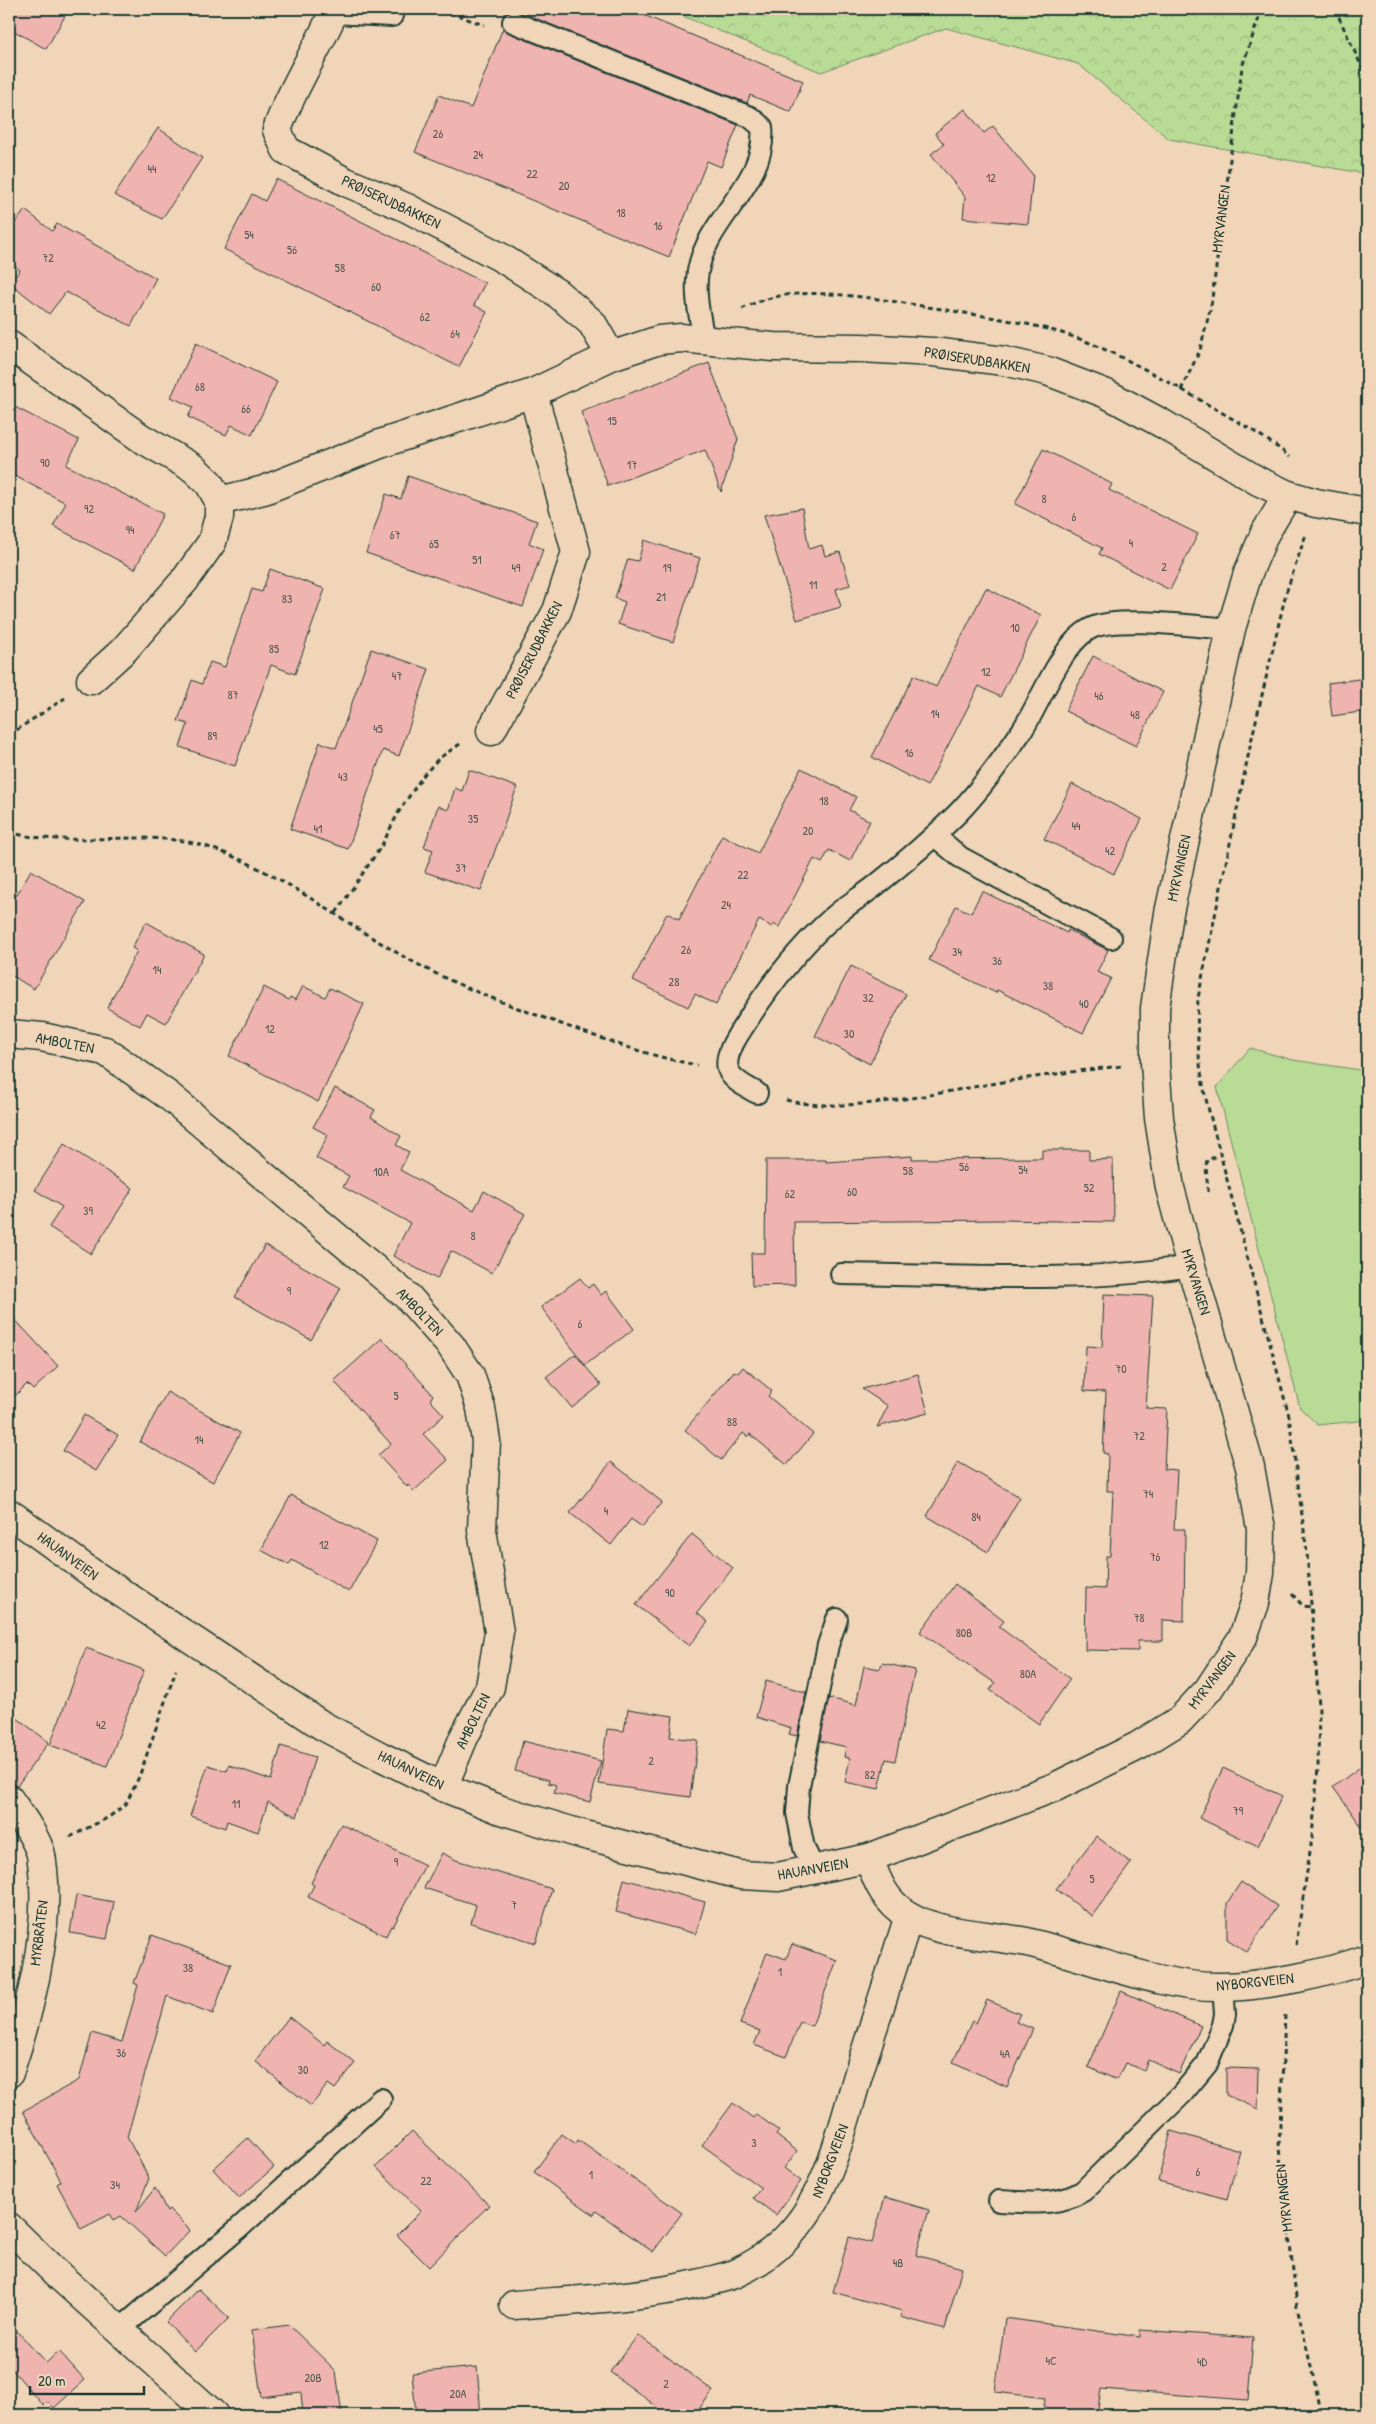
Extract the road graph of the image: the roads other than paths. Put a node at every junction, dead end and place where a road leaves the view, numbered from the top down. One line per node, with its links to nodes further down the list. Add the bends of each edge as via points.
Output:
1 (332, 11): 2 (lane); 6 (street, PRØISERUDBAKKEN, via 286,104 277,130 286,150 502,258 557,293 592,323)
2 (392, 16)
3 (514, 22): 4 (lane, via 750,117 762,127 764,143 755,170 712,232 700,265 697,296)
4 (704, 340): 6 (street, PRØISERUDBAKKEN, via 659,340); 8 (street, PRØISERUDBAKKEN, via 773,348 933,352 1004,361 1075,381 1107,394)
5 (9, 345): 9 (street, via 141,438 193,468 209,484)
6 (611, 356): 7 (street, PRØISERUDBAKKEN)
7 (533, 393): 9 (street, PRØISERUDBAKKEN, via 380,444 264,490); 13 (street, PRØISERUDBAKKEN, via 576,552 557,611)
8 (1288, 495): 10 (street, PRØISERUDBAKKEN); 11 (street, MYRVANGEN, via 1265,533 1248,572)
9 (219, 501): 12 (street, via 219,517 212,542 185,580)
10 (1367, 512)
11 (1231, 629): 14 (lane, via 1156,623 1094,627 1075,642 1055,668 1023,730 990,775); 18 (street, MYRVANGEN, via 1169,913 1155,1008 1160,1118 1170,1188)
12 (92, 680)
13 (491, 731)
14 (934, 836): 15 (lane, via 960,857); 17 (lane, via 833,917 793,957 764,994 730,1049 728,1068 733,1078)
15 (1111, 938)
16 (9, 1034): 22 (street, AMBOLTEN, via 42,1037 105,1051 169,1096 408,1297 451,1346 470,1375 481,1408 486,1441 482,1530 499,1632 490,1687)
17 (757, 1093)
18 (1191, 1266): 19 (lane, via 1149,1272 1047,1276); 24 (street, MYRVANGEN, via 1250,1467 1261,1529 1256,1603 1243,1637 1208,1690 1180,1720 1138,1746 1054,1787)
19 (840, 1274)
20 (9, 1513): 22 (street, HAUANVEIEN, via 93,1574 323,1726)
21 (837, 1619): 25 (lane, via 828,1645 799,1786 797,1813 804,1848)
22 (443, 1786): 25 (street, HAUANVEIEN, via 501,1810 572,1832 740,1875 778,1876)
23 (9, 1799): 29 (street, MYRBRÅTEN, via 26,1822 41,1853 45,1902 20,2039)
24 (870, 1858): 25 (street, HAUANVEIEN); 26 (street, NYBORGVEIEN, via 878,1884 890,1901)
25 (814, 1870)
26 (909, 1916): 28 (street, NYBORGVEIEN, via 939,1927 1030,1943 1185,1984); 33 (street, NYBORGVEIEN, via 836,2150 809,2212 793,2233 769,2254 733,2275 665,2292)
27 (1367, 1959): 28 (street, NYBORGVEIEN, via 1291,1979)
28 (1223, 1988): 31 (lane, via 1224,2025 1207,2064 1182,2094 1082,2191 1071,2198 1046,2203)
29 (9, 2073)
30 (381, 2099): 34 (lane, via 238,2229)
31 (999, 2201)
32 (9, 2226): 34 (street, via 20,2240)
33 (514, 2305)
34 (119, 2330): 35 (street)
35 (214, 2415)

